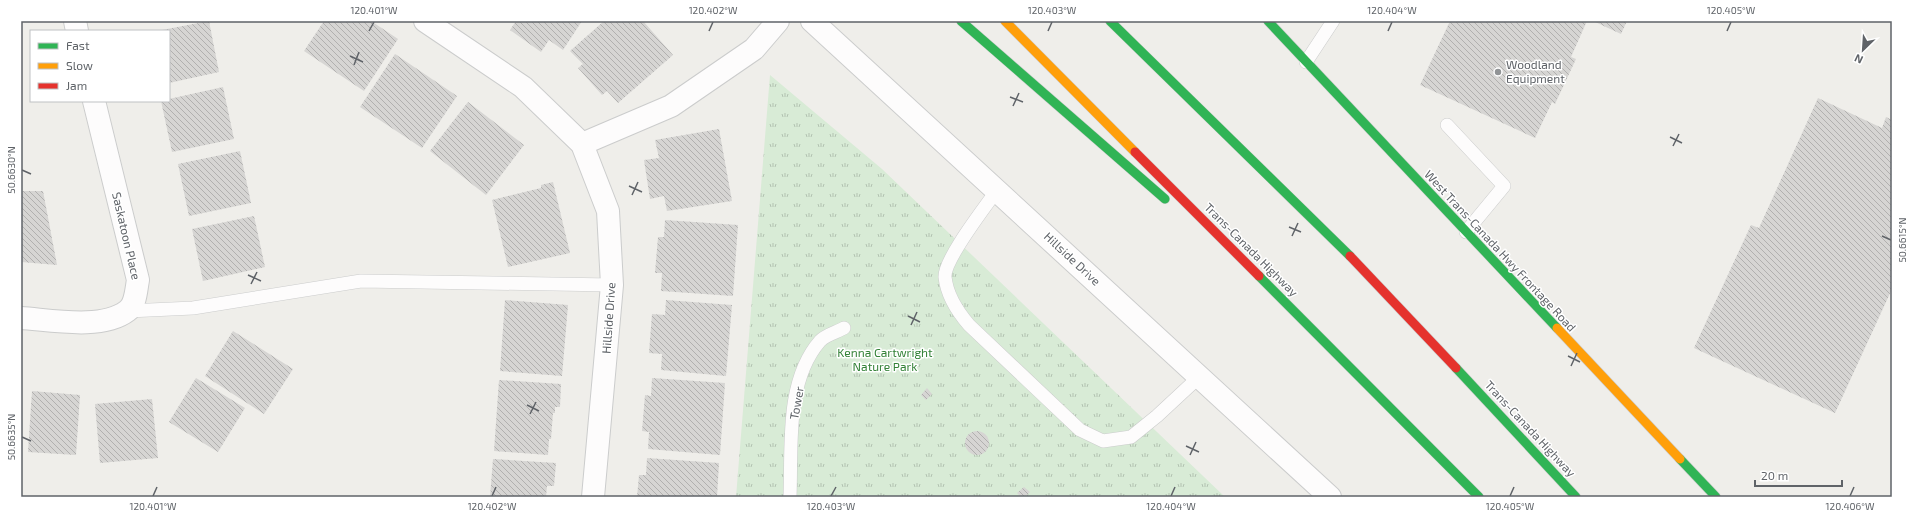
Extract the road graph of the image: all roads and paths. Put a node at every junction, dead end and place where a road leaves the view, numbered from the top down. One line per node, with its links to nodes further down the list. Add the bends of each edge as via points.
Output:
1 (425, 21): 13 (street, Hillside Drive, via 523,87)
2 (778, 21): 13 (street, via 754,49 671,106)
3 (812, 21): 14 (street, Hillside Drive)
4 (961, 21): 15 (main road)
5 (1005, 21): 23 (main road, Trans-Canada Highway)
6 (1110, 21): 18 (main road, Trans-Canada Highway)
7 (1268, 21): 9 (main road, West Trans-Canada Hwy Frontage Road)
8 (1333, 21): 9 (lane)
9 (1306, 62): 17 (main road, West Trans-Canada Hwy Frontage Road)
10 (1200, 95): 18 (main road)
11 (94, 102): 20 (street, Saskatoon Place, via 138,280 136,296)
12 (1447, 125): 17 (lane, via 1504,186)
13 (582, 144): 19 (street, Hillside Drive, via 608,211)
14 (997, 190): 24 (street, Hillside Drive); 24 (lane, via 948,263 945,275 949,296 969,325 1080,430 1103,441 1130,437 1157,416)
15 (1169, 203)
16 (1199, 229): 23 (main road)
17 (1466, 232): 30 (main road, West Trans-Canada Hwy Frontage Road)
18 (1361, 267): 29 (main road, Trans-Canada Highway)
19 (612, 285): 20 (lane, via 361,281 193,308); 25 (street, Hillside Drive)
20 (128, 311): 21 (street, via 110,319 91,322)
21 (21, 318)
22 (844, 328): 26 (lane, Tower, via 821,340 804,366 793,411)
23 (1318, 333): 28 (main road, Trans-Canada Highway)
24 (1199, 376): 27 (street, Hillside Drive)
25 (593, 497)
26 (790, 497)
27 (1330, 497)
28 (1479, 497)
29 (1576, 497)
30 (1716, 497)

